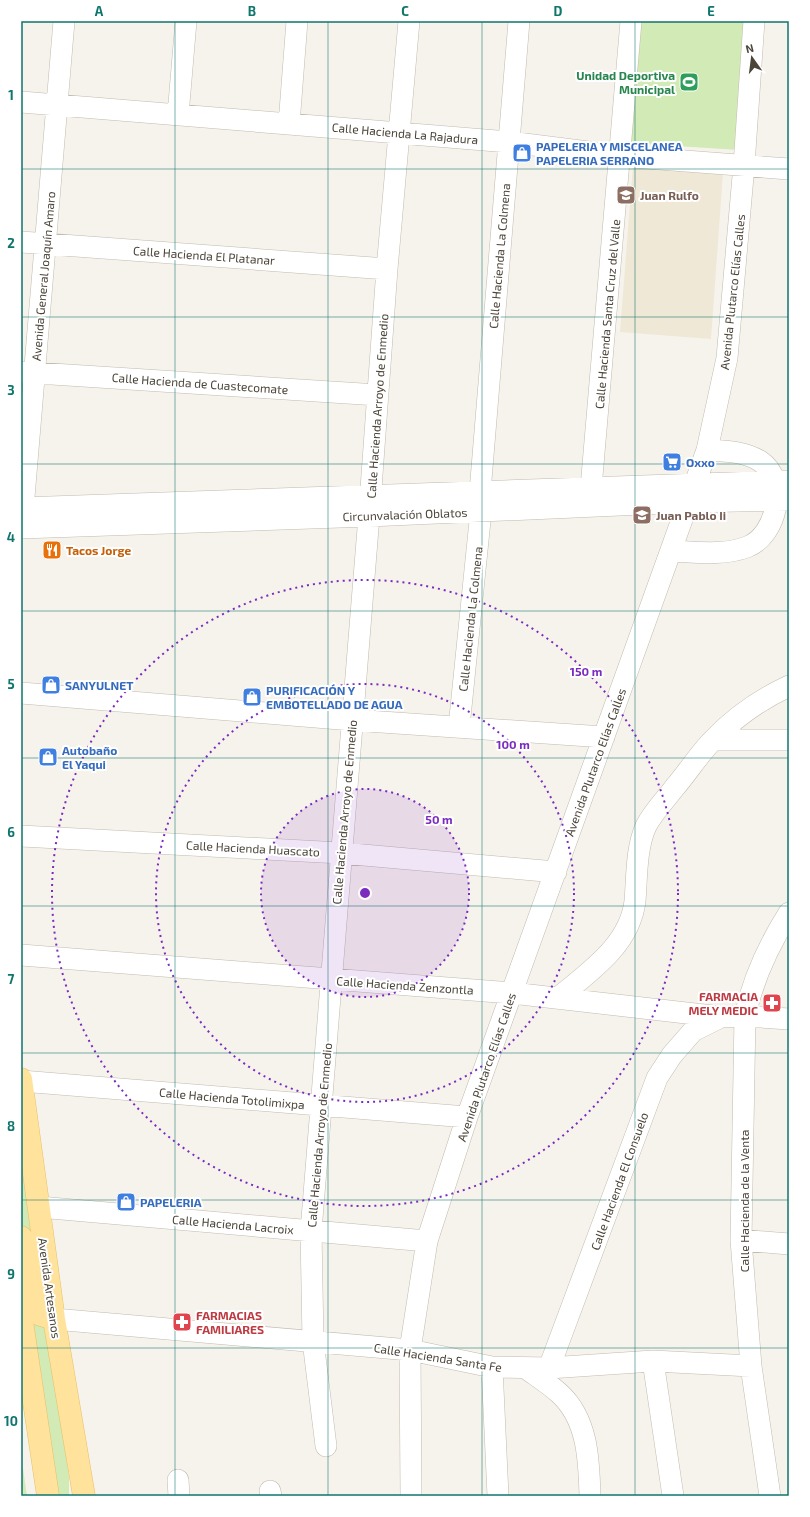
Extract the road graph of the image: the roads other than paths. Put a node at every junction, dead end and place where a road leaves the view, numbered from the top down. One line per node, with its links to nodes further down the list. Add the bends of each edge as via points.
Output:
1 (64, 21): 9 (street, Avenida General Joaquín Amaro)
2 (186, 21): 10 (street)
3 (298, 21): 11 (street)
4 (409, 21): 12 (street, Calle Hacienda Arroyo de Enmedio)
5 (519, 21): 13 (street, Calle Hacienda La Colmena)
6 (631, 21): 14 (street, Calle Hacienda Santa Cruz del Valle)
7 (754, 21): 15 (street, Avenida Plutarco Elías Calles)
8 (21, 102): 9 (street, Calle Hacienda La Rajadura)
9 (57, 105): 10 (street, Calle Hacienda La Rajadura); 18 (street, Avenida General Joaquín Amaro)
10 (178, 115): 11 (street, Calle Hacienda La Rajadura)
11 (289, 124): 12 (street, Calle Hacienda La Rajadura)
12 (400, 133): 13 (street, Calle Hacienda La Rajadura); 19 (street, Calle Hacienda Arroyo de Enmedio)
13 (509, 142): 14 (street, Calle Hacienda La Rajadura); 26 (street, Calle Hacienda La Colmena)
14 (620, 156): 15 (street, Calle Hacienda La Rajadura); 23 (street, Calle Hacienda Santa Cruz del Valle)
15 (744, 165): 16 (street, Calle Hacienda La Rajadura); 22 (street, Avenida Plutarco Elías Calles, via 727,358)
16 (789, 169)
17 (21, 242): 18 (street, Calle Hacienda El Platanar)
18 (46, 243): 19 (street, Calle Hacienda El Platanar); 20 (street, Avenida General Joaquín Amaro)
19 (387, 269): 21 (street, Calle Hacienda Arroyo de Enmedio)
20 (27, 372): 21 (street, Calle Hacienda de Cuastecomate); 28 (street, Avenida General Joaquín Amaro)
21 (378, 395): 27 (street, Calle Hacienda Arroyo de Enmedio)
22 (707, 450): 24 (street, via 748,455 761,462 772,472); 25 (street, Avenida Plutarco Elías Calles)
23 (591, 488): 25 (street, Circunvalación Oblatos); 26 (street, Circunvalación Oblatos)
24 (782, 491): 25 (street, Circunvalación Oblatos); 30 (street, via 762,538 748,547 726,552)
25 (691, 493): 26 (street, Circunvalación Oblatos); 30 (street, Avenida Plutarco Elías Calles)
26 (481, 501): 27 (street, Circunvalación Oblatos); 34 (street, Calle Hacienda La Colmena)
27 (370, 506): 28 (street, Circunvalación Oblatos); 33 (street, Calle Hacienda Arroyo de Enmedio)
28 (22, 518): 29 (street, Avenida General Joaquín Amaro)
29 (21, 531)
30 (671, 551): 35 (street, Avenida Plutarco Elías Calles)
31 (789, 686): 36 (street, via 764,698)
32 (21, 693): 33 (street)
33 (352, 720): 34 (street); 39 (street, Calle Hacienda Arroyo de Enmedio)
34 (459, 727): 35 (street)
35 (604, 737): 40 (street, Avenida Plutarco Elías Calles)
36 (713, 740): 37 (street); 45 (street, via 646,826 639,852 632,916 624,932 605,958)
37 (789, 740)
38 (21, 836): 39 (street, Calle Hacienda Huascato)
39 (341, 853): 40 (street, Calle Hacienda Huascato); 43 (street, Calle Hacienda Arroyo de Enmedio)
40 (556, 872): 44 (street, Avenida Plutarco Elías Calles)
41 (789, 913): 46 (street, Calle Hacienda de la Venta, via 762,962 751,990)
42 (21, 955): 43 (street, Calle Hacienda Zenzontla)
43 (331, 979): 44 (street, Calle Hacienda Zenzontla); 50 (street, Calle Hacienda Arroyo de Enmedio)
44 (512, 993): 45 (street, Calle Hacienda Zenzontla); 51 (street, Avenida Plutarco Elías Calles)
45 (558, 998): 47 (street, Calle Hacienda Zenzontla)
46 (745, 1016): 47 (street, Calle Hacienda Zenzontla); 48 (street, Calle Hacienda Zenzontla); 55 (street, Calle Hacienda de la Venta)
47 (721, 1017): 65 (street, Calle Hacienda El Consuelo, via 693,1031 672,1055 657,1078)
48 (789, 1019)
49 (21, 1080): 50 (street, Calle Hacienda Totolimixpa); 52 (main road, Avenida Artesanos)
50 (321, 1105): 51 (street, Calle Hacienda Totolimixpa); 53 (street, Calle Hacienda Arroyo de Enmedio)
51 (467, 1117): 56 (street, Avenida Plutarco Elías Calles)
52 (38, 1207): 53 (street, Calle Hacienda Lacroix); 59 (main road, Avenida Artesanos)
53 (311, 1231): 56 (street, Calle Hacienda Lacroix); 60 (street, Calle Hacienda Arroyo de Enmedio)
54 (21, 1237): 59 (main road, via 34,1307 38,1314)
55 (741, 1240): 57 (street); 63 (street, Calle Hacienda de la Venta)
56 (427, 1241): 61 (street, Avenida Plutarco Elías Calles)
57 (789, 1244)
58 (21, 1315): 68 (main road)
59 (54, 1319): 60 (street, Calle Hacienda Santa Fe); 69 (main road, Avenida Artesanos)
60 (313, 1341): 61 (street, Calle Hacienda Santa Fe); 67 (street, Calle Hacienda Arroyo de Enmedio)
61 (410, 1350): 64 (street, Calle Hacienda Santa Fe); 70 (street, Avenida Plutarco Elías Calles)
62 (653, 1361): 63 (street, Calle Hacienda Santa Fe); 65 (street, Calle Hacienda Santa Fe); 73 (street)
63 (751, 1366): 74 (street, Calle Hacienda de la Venta)
64 (492, 1367): 66 (street, Calle Hacienda Santa Fe); 71 (street)
65 (549, 1368): 66 (street, Calle Hacienda Santa Fe)
66 (527, 1369): 72 (street, via 560,1393 578,1419 588,1456)
67 (326, 1446)
68 (48, 1496)
69 (84, 1496)
70 (411, 1496)
71 (498, 1496)
72 (590, 1496)
73 (673, 1496)
74 (770, 1496)

